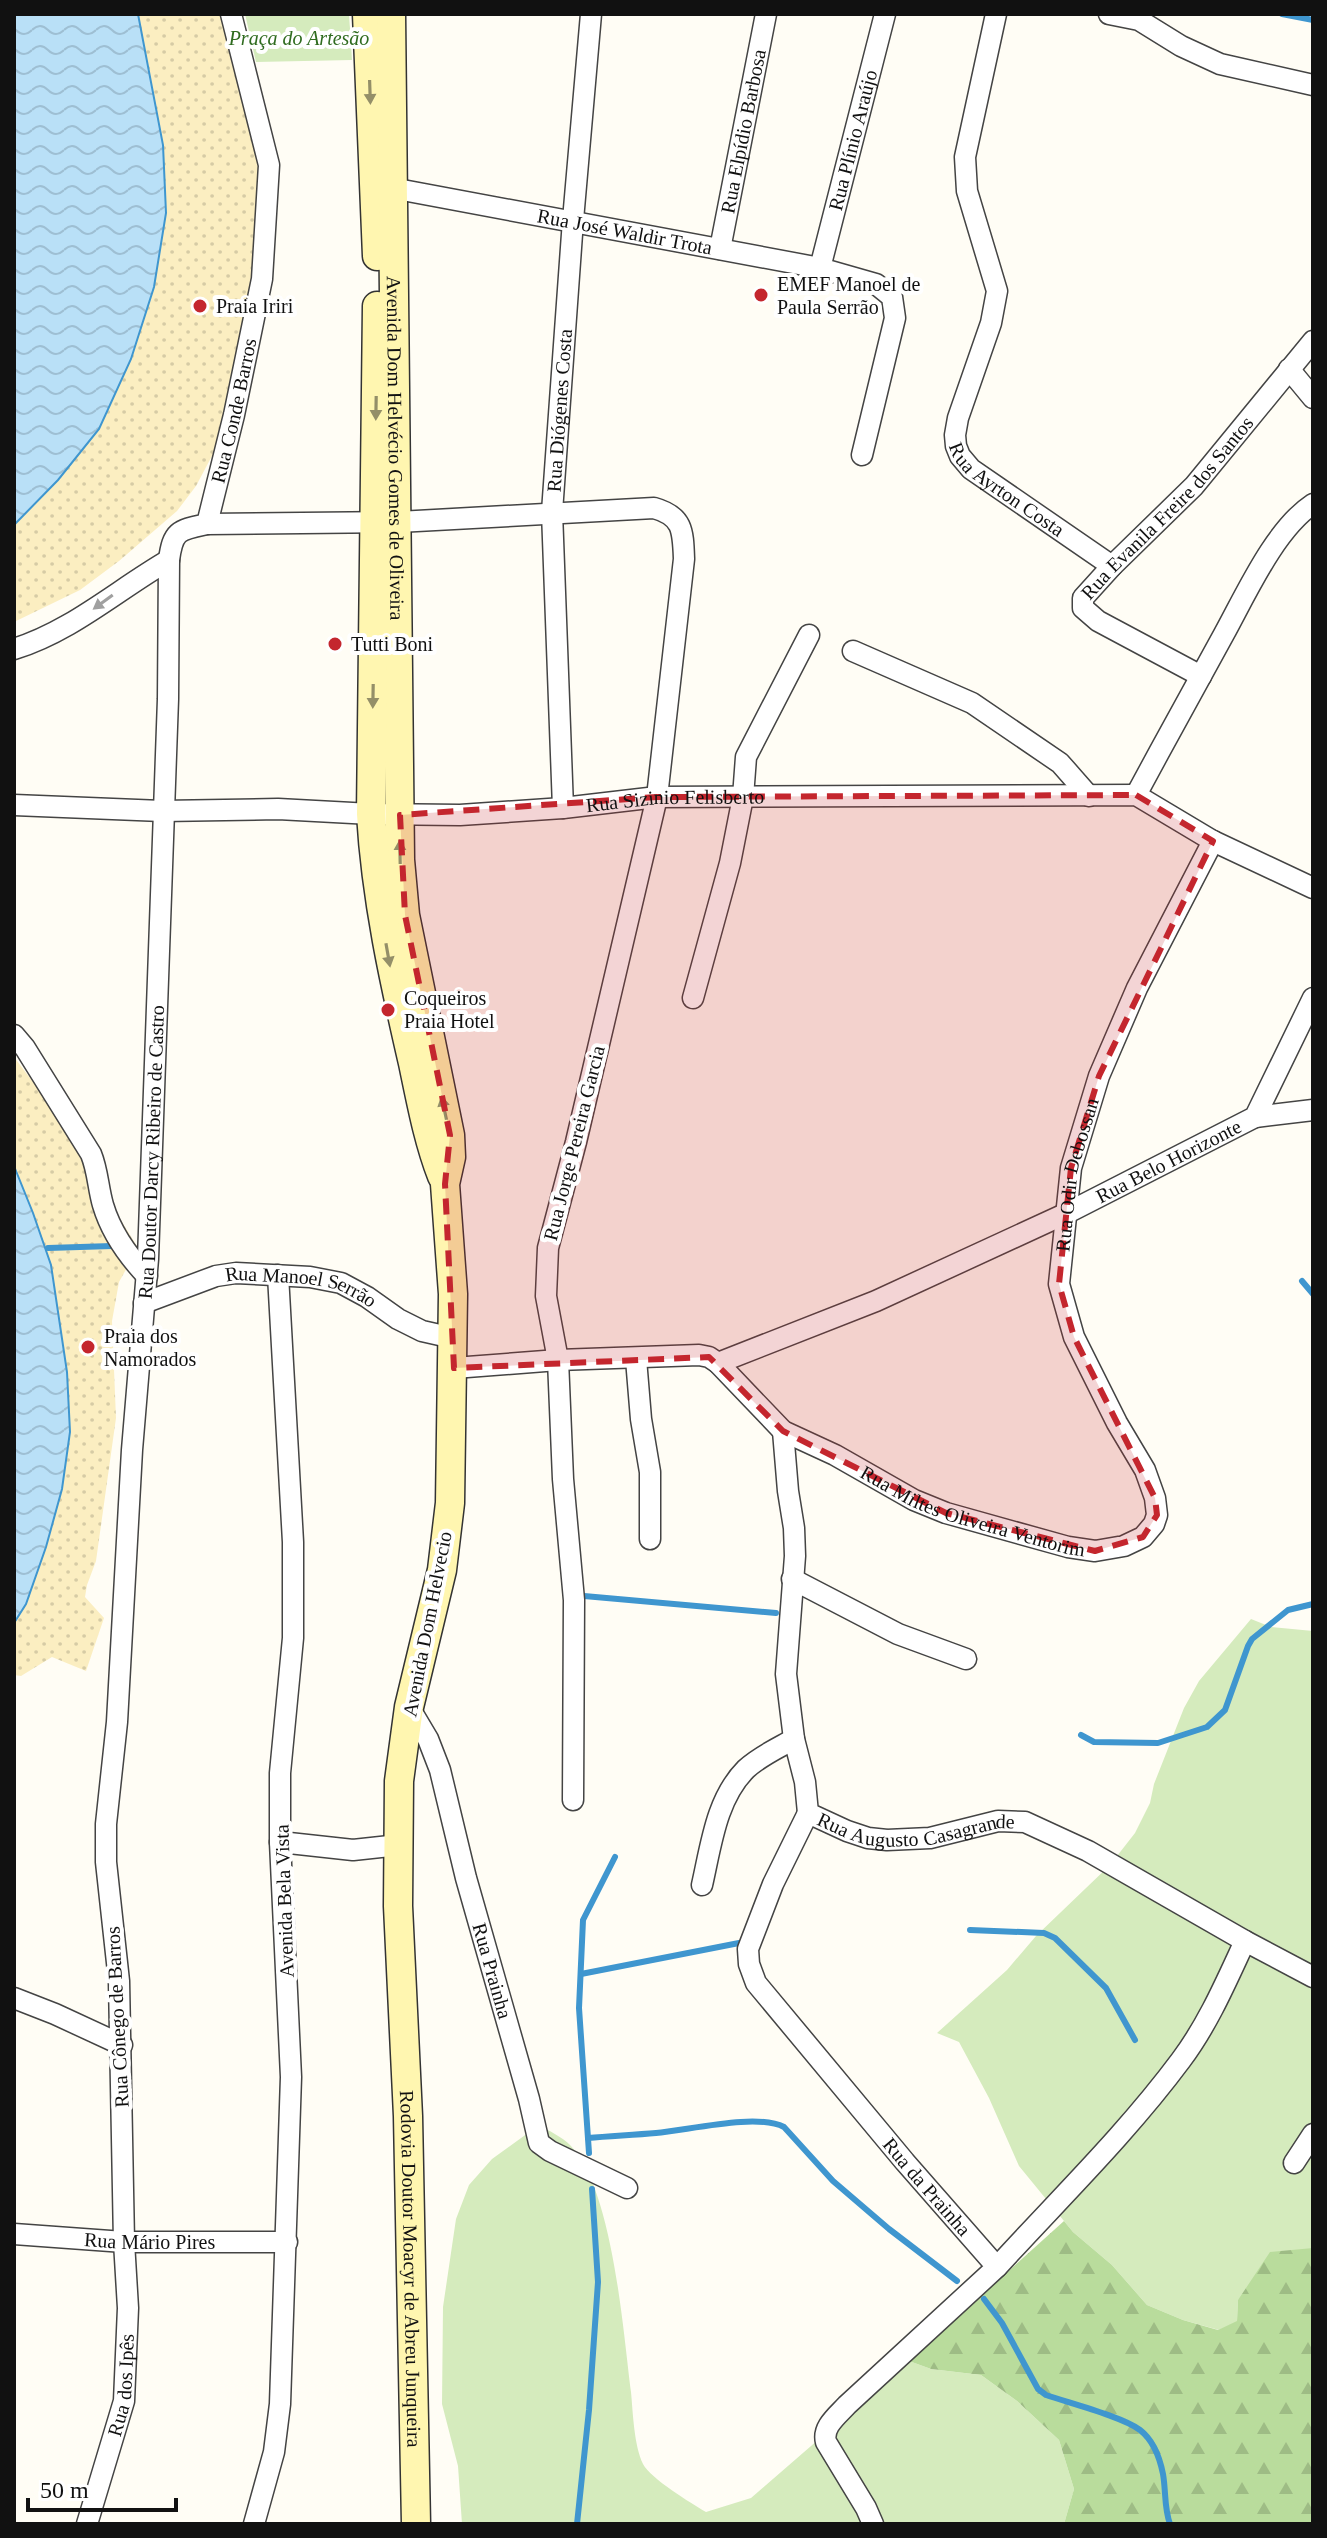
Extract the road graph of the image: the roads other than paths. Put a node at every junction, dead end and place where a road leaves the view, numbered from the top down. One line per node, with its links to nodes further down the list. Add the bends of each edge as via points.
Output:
1 (231, 14): 22 (street, Rua Conde Barros, via 269,165 262,279)
2 (367, 14): 11 (street, Avenida Dom Helvécio Gomes de Oliveira, one-way to 11)
3 (391, 14): 11 (street, Avenida Dom Helvécio Gomes de Oliveira)
4 (591, 14): 12 (street, Rua Diógenes Costa)
5 (766, 14): 13 (street, Rua Elpídio Barbosa)
6 (885, 14): 14 (street, Rua Plínio Araújo)
7 (996, 14): 24 (street, Rua Ayrton Costa, via 965,157 967,191 997,291 958,418 956,446 971,469)
8 (1109, 14): 9 (street)
9 (1138, 17): 10 (street, via 1220,64)
10 (1313, 85)
11 (384, 186): 12 (street, Rua José Waldir Trota); 21 (street, Avenida Dom Helvécio Gomes de Oliveira)
12 (573, 220): 13 (street, Rua José Waldir Trota); 20 (street, Rua Diógenes Costa)
13 (720, 249): 14 (street, Rua José Waldir Trota)
14 (820, 268): 18 (street, Rua José Waldir Trota, via 876,284 892,297 895,318)
15 (1313, 341): 16 (street, Rua Evanila Freire dos Santos)
16 (1289, 369): 17 (street); 24 (street, Rua Evanila Freire dos Santos, via 1194,486)
17 (1313, 398)
18 (862, 455)
19 (1313, 504): 28 (street, via 1259,569)
20 (552, 512): 21 (street); 31 (street, Rua Jorge Pereira Garcia, via 654,508 676,518 681,530 684,559); 34 (street, Rua Diógenes Costa)
21 (386, 522): 22 (street); 36 (street, Avenida Dom Helvécio Gomes de Oliveira, one-way to 36); 37 (street, Avenida Dom Helvécio Gomes de Oliveira)
22 (207, 524): 23 (street, via 176,533)
23 (169, 560): 26 (street, one-way to 26, via 69,626); 35 (street, Rua Doutor Darcy Ribeiro de Castro)
24 (1112, 566): 28 (street, Rua Evanila Freire dos Santos, via 1083,598 1086,613)
25 (809, 635): 32 (street, via 746,757)
26 (14, 649)
27 (853, 651): 30 (street, via 972,703 1060,763)
28 (1201, 676): 29 (street)
29 (1136, 795): 30 (street, Rua Sizinio Felisberto); 38 (street)
30 (1089, 796): 32 (street, Rua Sizinio Felisberto)
31 (657, 797): 32 (street, Rua Sizinio Felisberto); 34 (street, Rua Sizinio Felisberto); 52 (street, Rua Jorge Pereira Garcia, via 548,1248 546,1296)
32 (743, 797): 40 (street)
33 (14, 805): 35 (street, Rua Sizinio Felisberto)
34 (563, 808): 37 (street, Rua Sizinio Felisberto)
35 (162, 811): 36 (street, Rua Sizinio Felisberto); 48 (street, Rua Doutor Darcy Ribeiro de Castro)
36 (371, 814): 37 (street, Rua Sizinio Felisberto); 45 (street, Avenida Dom Helvécio Gomes de Oliveira, one-way to 45, via 390,966)
37 (400, 815): 45 (street, Avenida Dom Helvécio Gomes de Oliveira, one-way to 37, via 450,1135 405,915)
38 (1213, 841): 39 (street); 46 (street, Rua Odir Debossan, via 1137,988 1099,1076 1071,1168)
39 (1313, 888)
40 (693, 998)
41 (1313, 998): 44 (street, Rua Belo Horizonte)
42 (14, 1035): 48 (street, via 91,1154 108,1218)
43 (1313, 1110): 44 (street)
44 (1255, 1117): 46 (street, Rua Belo Horizonte)
45 (445, 1184): 50 (street, Avenida Dom Helvecio)
46 (1067, 1213): 53 (street, Rua Belo Horizonte, via 876,1301); 56 (street, Rua Odir Debossan, via 1059,1284 1074,1337 1145,1470)
47 (278, 1275): 49 (street, Rua Manoel Serrão, via 216,1276); 50 (street, Rua Manoel Serrão, via 341,1283 422,1331); 65 (street, Avenida Bela Vista, via 293,1542 293,1638 280,1773)
48 (147, 1276): 49 (street, Rua Doutor Darcy Ribeiro de Castro)
49 (144, 1303): 62 (street, Rua Doutor Darcy Ribeiro de Castro)
50 (453, 1338): 54 (street, Avenida Dom Helvecio)
51 (636, 1359): 52 (street); 53 (street, via 699,1355); 57 (street, via 650,1472)
52 (558, 1360): 54 (street); 63 (street, Rua Jorge Pereira Garcia, via 574,1600)
53 (718, 1363): 55 (street, Rua Miltes Oliveira Ventorim)
54 (454, 1368): 60 (street, Avenida Dom Helvecio, via 450,1503 442,1570)
55 (783, 1431): 56 (street, Rua Miltes Oliveira Ventorim, via 914,1500 1068,1547 1095,1551 1124,1546 1143,1537); 58 (street, Rua Augusto Casagrande, via 794,1528)
56 (1157, 1515)
57 (650, 1539)
58 (792, 1579): 59 (street, via 898,1634); 61 (street, Rua Augusto Casagrande, via 786,1674)
59 (966, 1659)
60 (409, 1707): 66 (street, Avenida Dom Helvecio, via 399,1781); 75 (street, Rua Prainha, via 440,1770 539,2143)
61 (794, 1739): 64 (street, Rua Augusto Casagrande); 67 (street, via 761,1757 732,1788 721,1807)
62 (110, 1792): 72 (street, Rua Cônego de Barros, via 106,1862)
63 (573, 1800)
64 (808, 1813): 68 (street, Rua Augusto Casagrande, via 847,1831 887,1840 930,1838 998,1821 1025,1822 1088,1851); 79 (street, Rua da Prainha, via 748,1949 756,1983)
65 (280, 1842): 66 (street, via 353,1850); 78 (street, Avenida Bela Vista, via 291,2077)
66 (399, 1845): 71 (street, Avenida Dom Helvecio)
67 (702, 1885)
68 (1245, 1941): 69 (street, Rua Augusto Casagrande); 79 (street, via 1182,2059)
69 (1313, 1977)
70 (14, 1998): 72 (street)
71 (402, 2016): 82 (street, Rodovia Doutor Moacyr de Abreu Junqueira)
72 (122, 2045): 77 (street, Rua Cônego de Barros)
73 (1313, 2134): 74 (street)
74 (1294, 2163)
75 (627, 2188)
76 (14, 2234): 77 (street, Rua Mário Pires)
77 (124, 2242): 78 (street, Rua Mário Pires); 80 (street, Rua dos Ipês, via 124,2401)
78 (287, 2242): 81 (street, Avenida Bela Vista, via 280,2404 274,2452)
79 (997, 2267): 83 (street, via 826,2428 826,2442)
80 (87, 2524)
81 (254, 2524)
82 (416, 2524)
83 (873, 2524)

